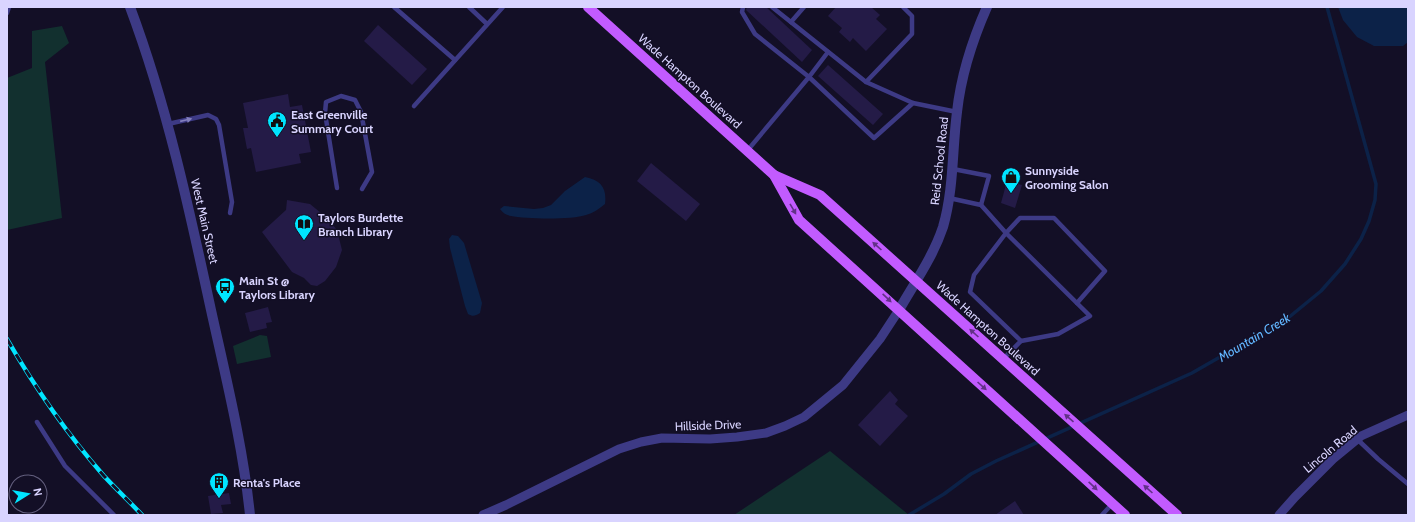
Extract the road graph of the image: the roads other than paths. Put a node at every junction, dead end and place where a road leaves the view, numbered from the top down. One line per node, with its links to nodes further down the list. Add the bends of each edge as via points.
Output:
1 (9, 7): 12 (lane)
2 (130, 7): 22 (street, West Main Street)
3 (394, 7): 16 (lane)
4 (469, 7): 14 (lane)
5 (503, 7): 14 (lane)
6 (588, 7): 23 (main road, Wade Hampton Boulevard)
7 (743, 7): 17 (lane, via 742,12 755,34)
8 (772, 7): 13 (lane)
9 (804, 7): 13 (lane)
10 (903, 7): 18 (lane, via 912,16 912,34)
11 (987, 7): 21 (street, Reid School Road, via 967,58)
12 (7, 13)
13 (791, 22): 15 (lane)
14 (487, 24): 16 (lane)
15 (828, 52): 17 (lane); 18 (lane)
16 (455, 60): 20 (lane)
17 (809, 77): 19 (lane, via 874,138); 23 (lane)
18 (866, 82): 19 (lane)
19 (914, 103): 21 (lane)
20 (414, 106)
21 (957, 112): 24 (street, Reid School Road)
22 (168, 124): 30 (lane, one-way to 30, via 208,115 216,119 232,202); 43 (street, West Main Street, via 186,193 240,440)
23 (747, 151): 25 (main road, Wade Hampton Boulevard)
24 (953, 168): 28 (street, Reid School Road); 29 (lane, via 989,176)
25 (774, 175): 32 (main road, Wade Hampton Boulevard, one-way to 25, via 820,195); 34 (main road, Wade Hampton Boulevard, one-way to 34, via 799,220)
26 (338, 188): 27 (lane, via 325,113 326,102 341,96 355,100 361,112 372,172)
27 (362, 189)
28 (950, 198): 29 (lane); 32 (street, Reid School Road, via 935,249)
29 (981, 205): 31 (lane)
30 (230, 213)
31 (1006, 233): 33 (lane); 33 (lane, via 1020,218 1054,218 1105,271); 35 (lane, via 974,275 970,292)
32 (916, 281): 34 (street, Reid School Road); 36 (main road, Wade Hampton Boulevard, one-way to 32)
33 (1077, 303): 35 (lane, via 1090,316 1058,334)
34 (899, 310): 41 (main road, Wade Hampton Boulevard, one-way to 41); 44 (street, Hillside Drive, via 880,339 843,384 804,417 766,433 710,439 662,438 631,445)
35 (1021, 341): 36 (lane)
36 (1003, 359): 47 (main road, Wade Hampton Boulevard, one-way to 36)
37 (1408, 415): 39 (street, Lincoln Road)
38 (37, 422): 42 (lane, via 66,466)
39 (1357, 438): 40 (lane); 48 (street, Lincoln Road)
40 (1408, 484)
41 (1112, 504): 45 (lane); 46 (main road, Wade Hampton Boulevard)
42 (114, 515)
43 (250, 515)
44 (483, 515)
45 (1102, 515)
46 (1124, 515)
47 (1177, 515)
48 (1278, 515)

